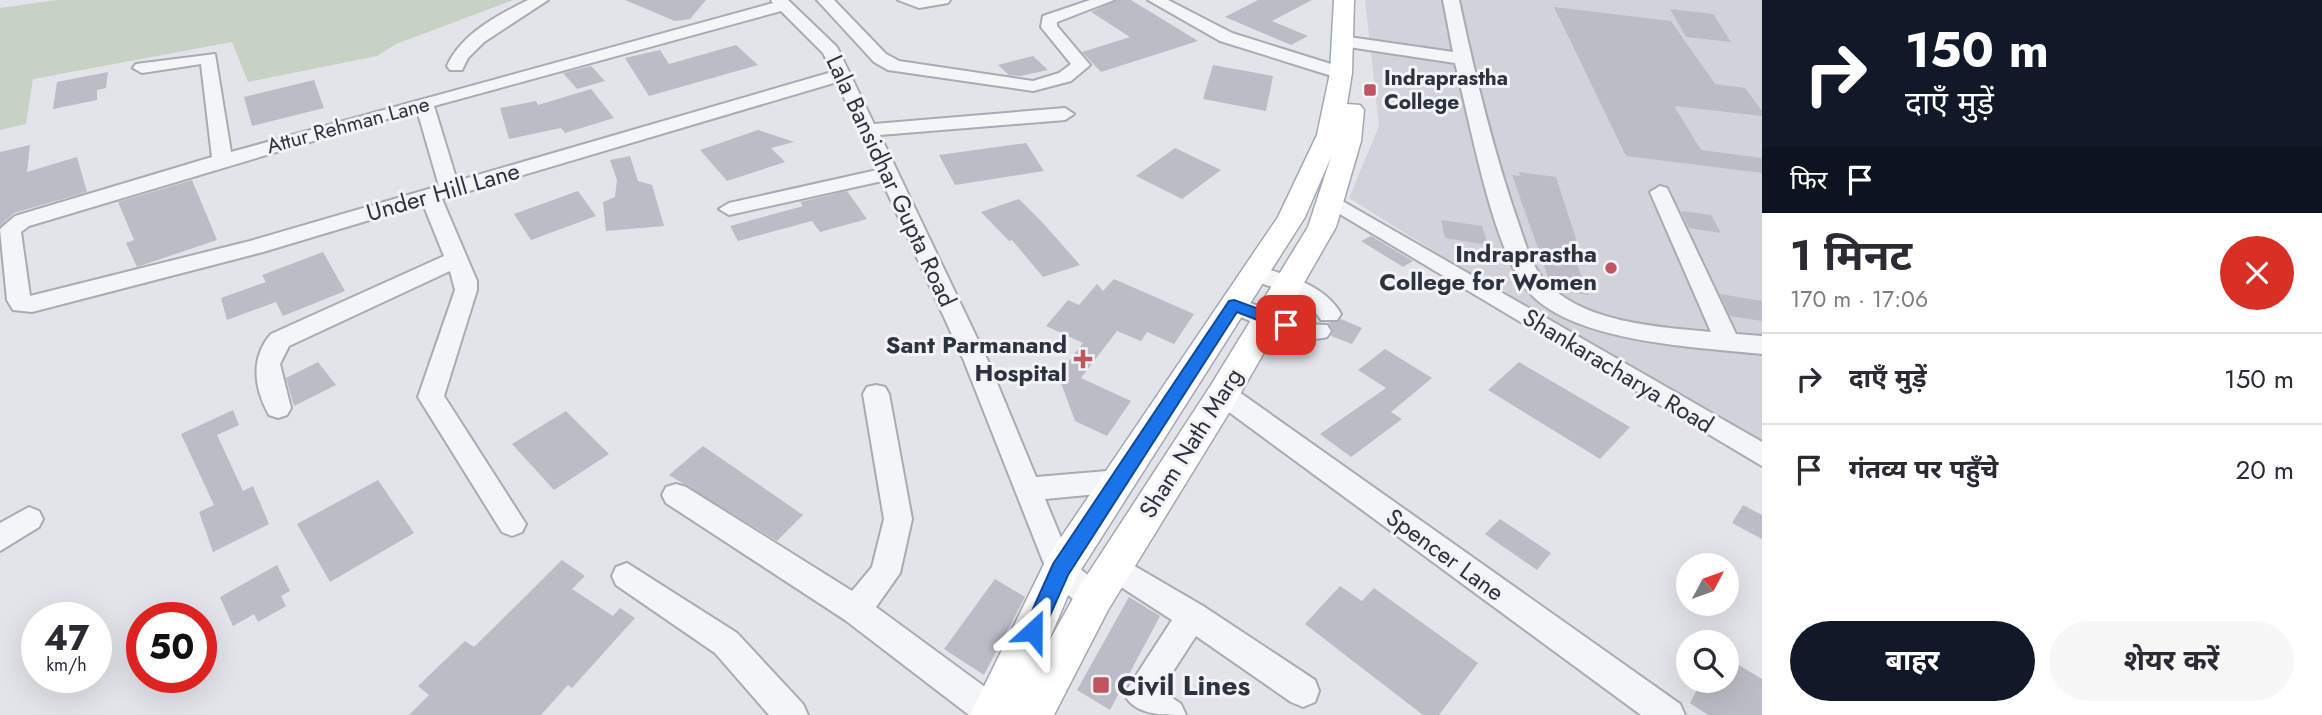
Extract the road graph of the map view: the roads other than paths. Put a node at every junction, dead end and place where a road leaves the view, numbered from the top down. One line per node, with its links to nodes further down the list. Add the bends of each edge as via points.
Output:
1 (540, 0): 13 (street, via 510,15 462,53)
2 (825, 0): 5 (street, via 880,58 894,66 1033,86 1065,77 1081,65 1049,27 1049,19)
3 (906, 0): 4 (street)
4 (942, 0)
5 (1106, 0)
6 (1156, 0): 15 (street, via 1226,37)
7 (1343, 0): 11 (main road, Sham Nath Marg)
8 (1358, 0): 11 (main road, Sham Nath Marg)
9 (1451, 0): 12 (street)
10 (781, 2): 16 (street, Lala Bansidhar Gupta Road, via 831,51); 17 (street, Attur Rehman Lane)
11 (1350, 42): 12 (street); 15 (main road, Sham Nath Marg); 24 (main road, Sham Nath Marg, via 1349,141)
12 (1463, 59): 32 (street, via 1515,248 1535,285 1587,317 1622,327)
13 (456, 66)
14 (142, 68): 20 (street, via 209,58)
15 (1341, 73): 27 (main road, Sham Nath Marg, via 1329,135 1291,217)
16 (842, 75): 19 (street, Lala Bansidhar Gupta Road); 23 (street, Under Hill Lane)
17 (425, 105): 20 (street, Attur Rehman Lane); 23 (street)
18 (1065, 114): 19 (street)
19 (868, 130): 21 (street, Lala Bansidhar Gupta Road)
20 (222, 160): 29 (street, Attur Rehman Lane, via 11,226 19,300 26,305)
21 (888, 174): 25 (street); 39 (street, Lala Bansidhar Gupta Road, via 976,361)
22 (1660, 192): 32 (street)
23 (440, 193): 26 (street); 29 (street, Under Hill Lane)
24 (1331, 200): 28 (main road, Sham Nath Marg, via 1322,227); 37 (street, Shankaracharya Road)
25 (729, 209)
26 (457, 259): 36 (street, via 280,340 266,362); 42 (street, via 466,290 431,397)
27 (1255, 273): 28 (street); 30 (main road, Sham Nath Marg)
28 (1287, 286): 31 (main road, Sham Nath Marg); 31 (street, via 1328,308 1324,323 1309,333)
29 (42, 301)
30 (1234, 305): 31 (street); 38 (main road, Sham Nath Marg)
31 (1268, 318): 35 (main road, Sham Nath Marg)
32 (1727, 341): 33 (street)
33 (1762, 345)
34 (876, 394): 48 (street, via 898,519 885,573)
35 (1223, 394): 44 (main road, Sham Nath Marg); 55 (street, Spencer Lane)
36 (278, 408)
37 (1762, 455)
38 (1119, 481): 39 (street); 45 (main road, Sham Nath Marg)
39 (1027, 489): 45 (street, Lala Bansidhar Gupta Road)
40 (676, 495): 48 (street)
41 (29, 519): 43 (street)
42 (512, 524)
43 (0, 539)
44 (1114, 567): 47 (main road, Sham Nath Marg); 49 (street)
45 (1060, 570): 47 (street, Lala Bansidhar Gupta Road); 51 (main road, Sham Nath Marg)
46 (627, 576): 52 (street, via 726,643)
47 (1094, 598): 53 (main road, Sham Nath Marg)
48 (856, 610): 51 (street)
49 (1192, 617): 50 (street); 54 (street, via 1140,694)
50 (1304, 691)
51 (992, 714)
52 (791, 715)
53 (1031, 715)
54 (1169, 715)
55 (1668, 715)

